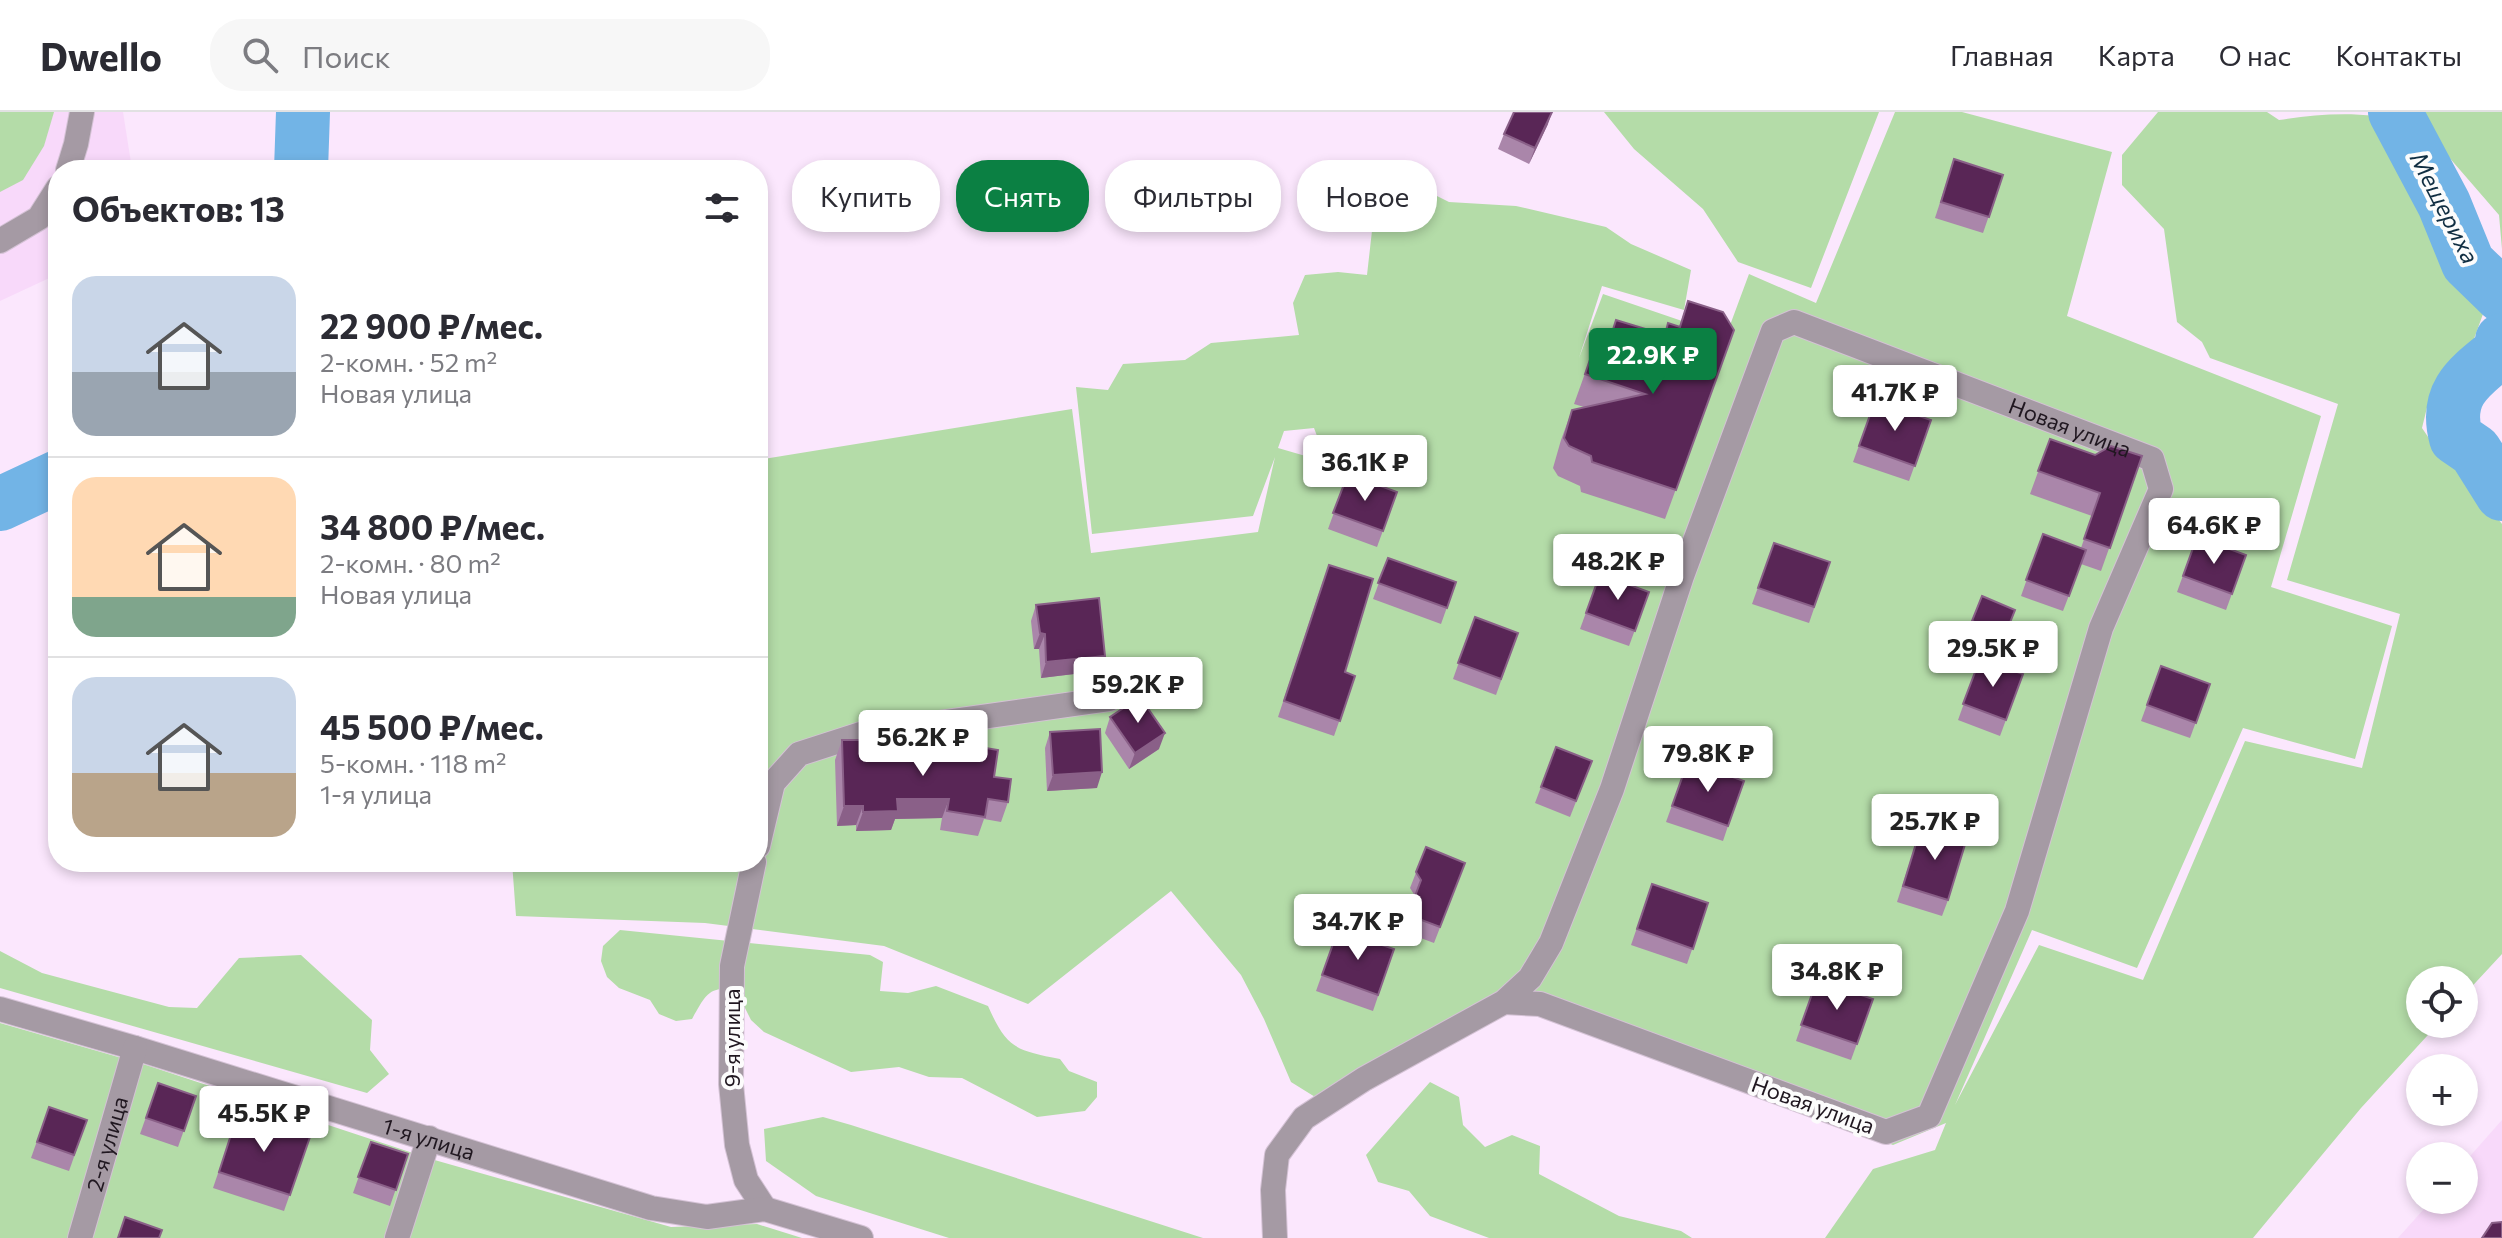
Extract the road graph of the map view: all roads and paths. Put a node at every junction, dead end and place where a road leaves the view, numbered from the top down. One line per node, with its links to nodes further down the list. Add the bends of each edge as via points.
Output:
1 (82, 112): 2 (street)
2 (71, 160)
3 (48, 204): 4 (street, via 39,218)
4 (0, 241)
5 (1109, 699): 6 (street, via 861,734 799,754)
6 (768, 782)
7 (752, 872): 12 (street, 9-я улица, via 732,966 731,1084 746,1180)
8 (1504, 1002): 8 (street, Новая улица, via 1530,978 1551,943 1587,856 1773,331 1794,322 2152,459 2161,489 2101,628 2017,911 1929,1116 1886,1132 1540,1004); 17 (street, Новая улица, via 1304,1118 1277,1155)
9 (0, 1009): 10 (street, 1-я улица)
10 (135, 1048): 11 (street, 1-я улица); 14 (street, 2-я улица)
11 (429, 1138): 13 (street, 1-я улица); 15 (street)
12 (765, 1209): 13 (street, 1-я улица); 16 (street, 1-я улица)
13 (708, 1227)
14 (80, 1238)
15 (397, 1238)
16 (861, 1238)
17 (1275, 1238)

